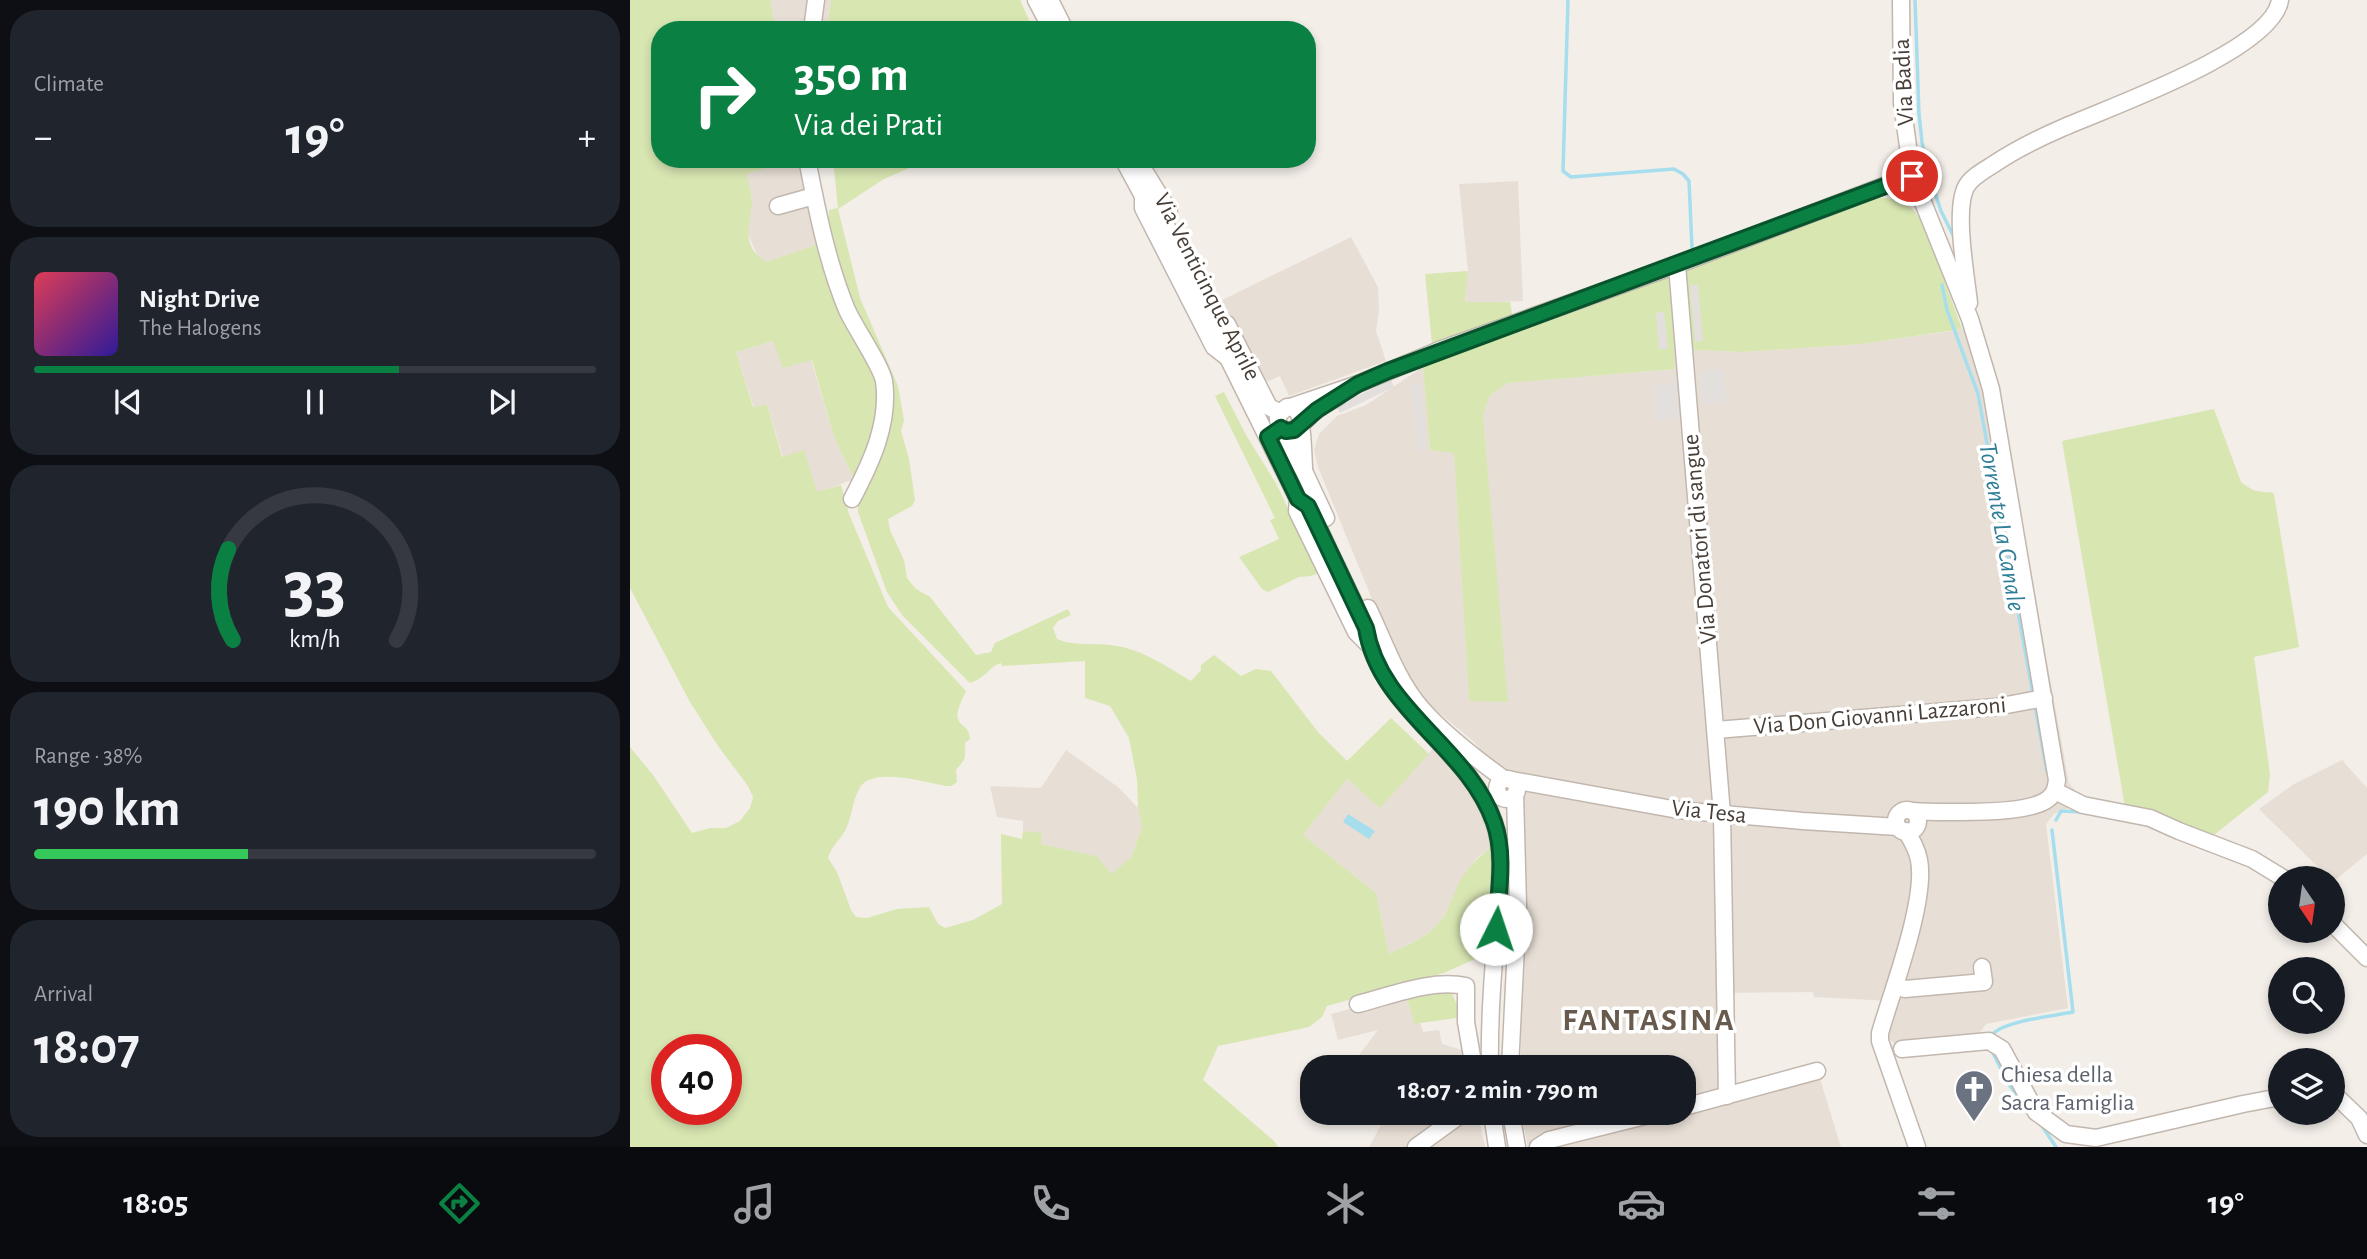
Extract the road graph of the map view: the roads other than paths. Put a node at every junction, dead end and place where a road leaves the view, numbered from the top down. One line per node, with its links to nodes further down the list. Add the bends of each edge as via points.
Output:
1 (816, 0): 6 (street)
2 (1036, 0): 7 (street)
3 (1050, 0): 8 (street)
4 (1901, 0): 12 (street, Via Badia, via 1902,103)
5 (2280, 0): 16 (street, via 2261,28 2241,46 2159,89 2010,153 1966,185 1960,204)
6 (813, 21)
7 (1047, 21)
8 (1060, 21)
9 (809, 168): 13 (street)
10 (1128, 168): 18 (street, Via Venticinque Aprile, via 1143,196 1154,202 1225,341 1228,358 1259,421)
11 (1143, 168): 18 (street, Via Venticinque Aprile)
12 (1912, 176): 15 (street); 16 (street, Via Badia)
13 (814, 196): 14 (street); 21 (street, via 847,311 884,379 884,415 870,465)
14 (778, 206)
15 (1676, 265): 17 (street); 23 (street, Via Donatori di sangue)
16 (1970, 319): 22 (street, via 1991,389)
17 (1358, 384): 18 (street); 19 (street)
18 (1280, 421): 19 (street, via 1299,413); 20 (street, Via Venticinque Aprile); 36 (street, Via Venticinque Aprile, via 1298,499 1308,506 1366,628 1369,644 1401,702 1474,783 1495,824 1500,876)
19 (1300, 424): 20 (street, Via Venticinque Aprile)
20 (1304, 471): 24 (street, Via Venticinque Aprile, via 1404,683 1421,708)
21 (852, 499)
22 (2037, 700): 23 (street, Via Don Giovanni Lazzaroni); 25 (street, via 2057,780)
23 (1716, 730): 26 (street, Via Donatori di sangue)
24 (1508, 788): 26 (street, Via Tesa, via 1546,787); 37 (street, via 1517,830 1518,905)
25 (2055, 791): 27 (street, Via Tesa, via 2033,806); 28 (street, via 2083,805 2150,818)
26 (1722, 814): 27 (street, Via Tesa); 39 (street, Via Donatori di sangue)
27 (1912, 824): 32 (street, via 1920,876)
28 (2268, 869)
29 (2345, 936): 30 (street)
30 (2367, 958)
31 (1982, 967): 32 (street, via 1984,982)
32 (1895, 986): 51 (street, via 1880,1041)
33 (1358, 1004): 35 (street, via 1434,985 1466,986)
34 (1902, 1049): 40 (street, via 1989,1041 2002,1049 2036,1112 2066,1134 2086,1137)
35 (1472, 1055)
36 (1491, 1055)
37 (1511, 1055)
38 (1817, 1071): 39 (street)
39 (1727, 1096): 41 (street)
40 (2268, 1100)
41 (1696, 1104)
42 (2345, 1105): 46 (street)
43 (1446, 1125): 49 (street)
44 (1494, 1125): 50 (street)
45 (1611, 1125): 48 (street)
46 (2367, 1135)
47 (1516, 1141): 48 (street)
48 (1543, 1143)
49 (1416, 1147)
50 (1497, 1147)
51 (1917, 1147)

